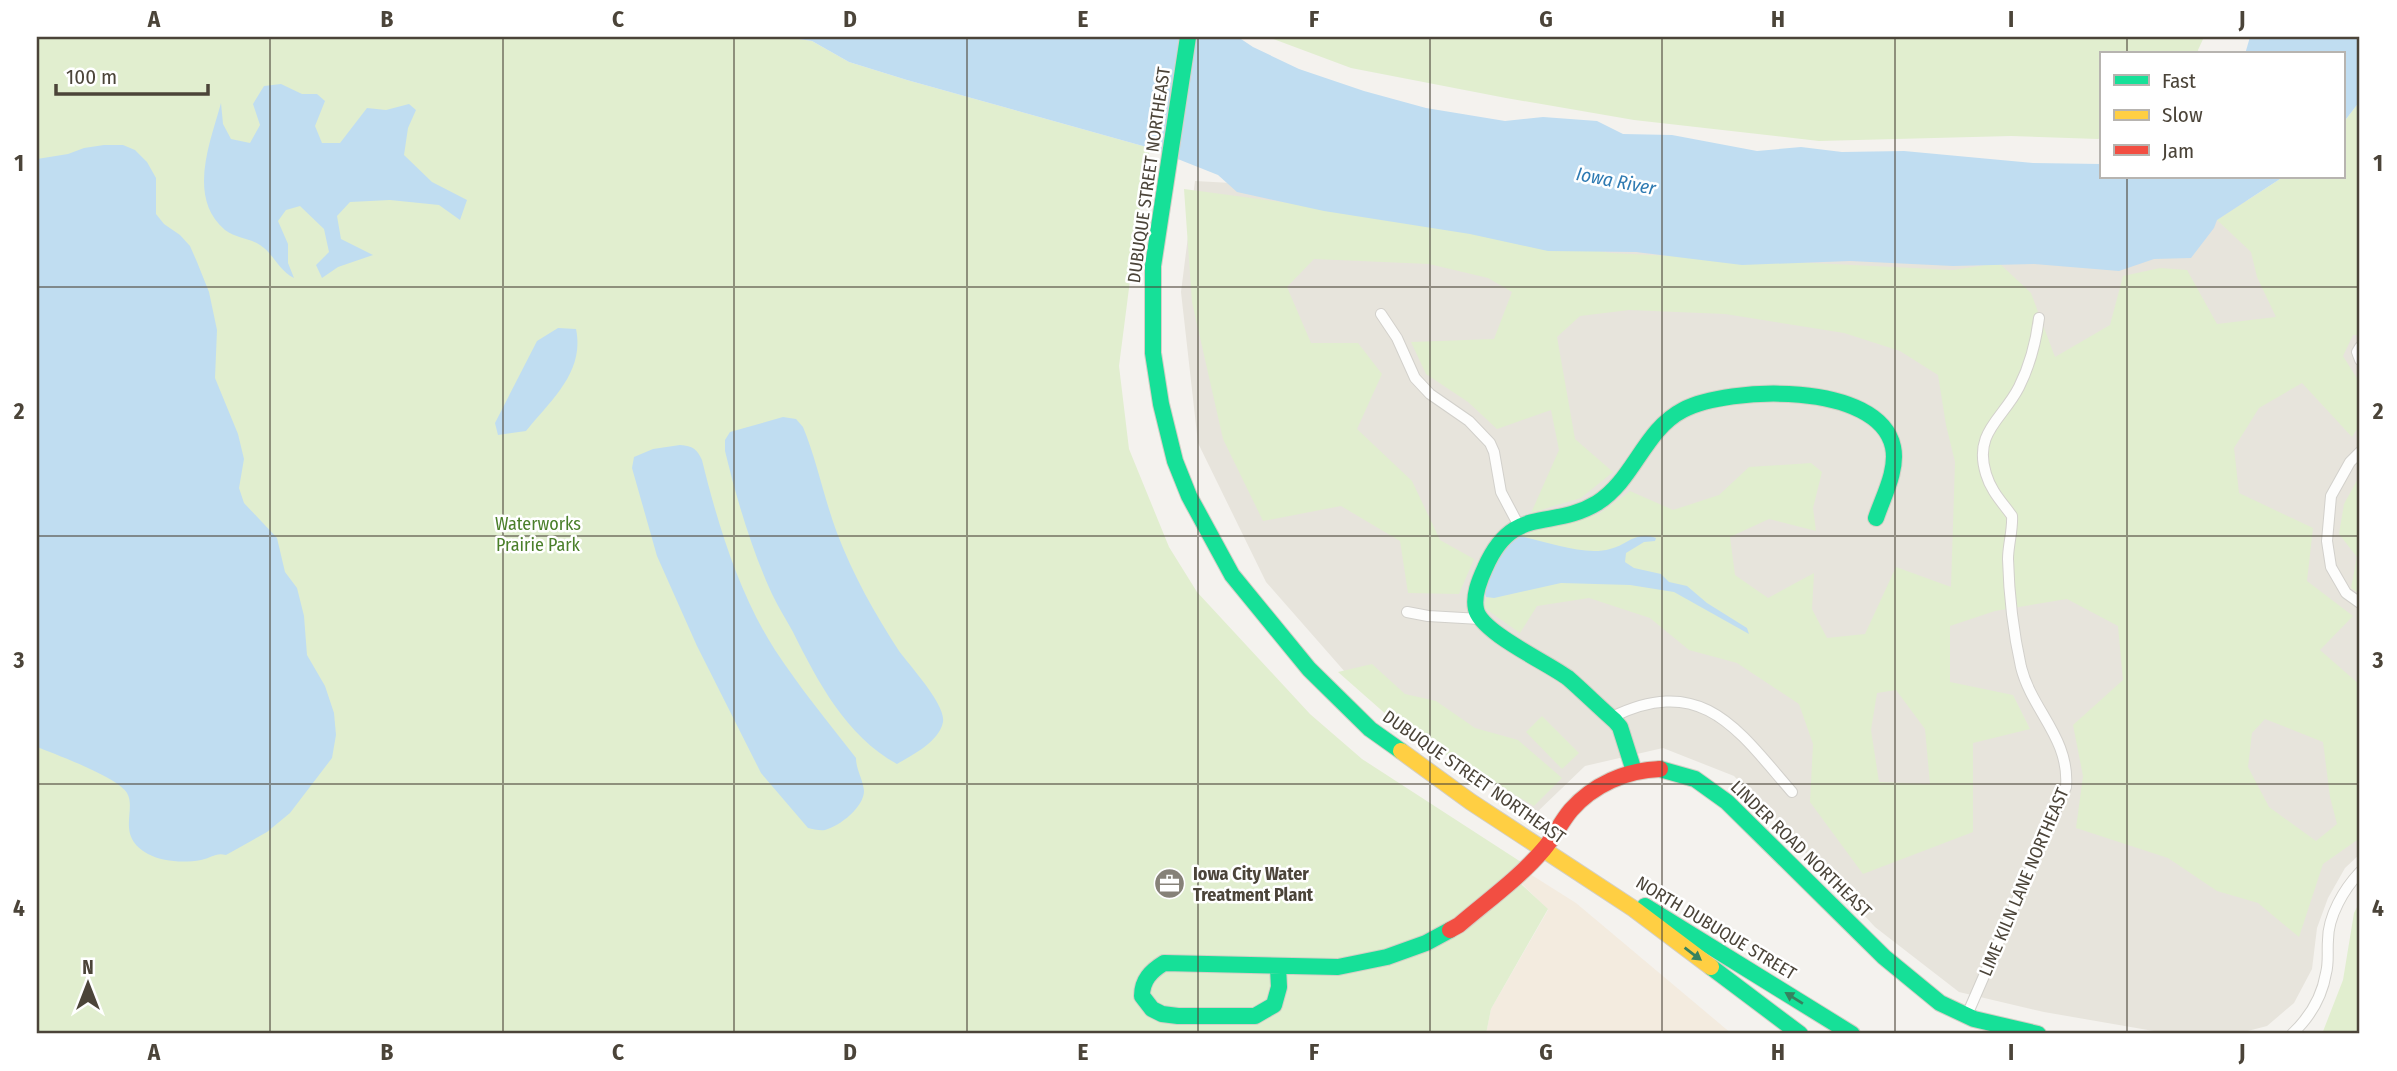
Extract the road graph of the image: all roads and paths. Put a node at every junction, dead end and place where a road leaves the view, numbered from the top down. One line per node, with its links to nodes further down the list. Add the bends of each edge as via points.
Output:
1 (1188, 37): 15 (street, DUBUQUE STREET NORTHEAST, via 1152,283 1154,373 1175,461 1189,496 1232,575 1308,668 1370,729)
2 (1381, 314): 8 (street, via 1415,378 1490,443 1501,492)
3 (2039, 318): 18 (street, LIME KILN LANE NORTHEAST, via 2024,376 1987,433 1983,450 1993,491 2012,516 2008,560 2012,622 2022,670 2062,749 2066,787)
4 (2360, 347): 5 (street)
5 (2360, 360)
6 (2360, 452): 9 (street, via 2331,496 2328,541 2331,567 2346,593)
7 (1876, 518): 8 (street, via 1893,462 1886,428 1867,412 1786,394 1723,398 1682,410 1651,436 1633,464 1597,503)
8 (1519, 526): 11 (street, via 1495,550 1478,586)
9 (2360, 603)
10 (1407, 612): 11 (street)
11 (1480, 619): 12 (street, via 1566,677)
12 (1612, 717): 13 (street, via 1620,727); 14 (street, via 1647,703 1679,702 1704,709 1731,724)
13 (1634, 771): 15 (street, LINDER ROAD NORTHEAST, via 1587,794 1570,811); 18 (street, LINDER ROAD NORTHEAST, via 1669,770 1705,785 1767,839 1910,981 1940,1003)
14 (1792, 792)
15 (1551, 853): 17 (street, LINDER ROAD NORTHEAST, via 1459,925 1426,943 1338,967); 19 (street, DUBUQUE STREET NORTHEAST, one-way to 19, via 1634,909); 20 (street, NORTH DUBUQUE STREET, one-way to 15)
16 (2360, 872): 22 (street, via 2331,921 2327,973 2317,1002)
17 (1278, 967): 17 (street, LINDER ROAD NORTHEAST, via 1274,1005 1256,1016 1164,1015 1150,1008 1142,995 1142,981 1164,962)
18 (1967, 1015): 21 (street, LINDER ROAD NORTHEAST)
19 (1800, 1034)
20 (1852, 1034)
21 (2038, 1034)
22 (2292, 1034)

